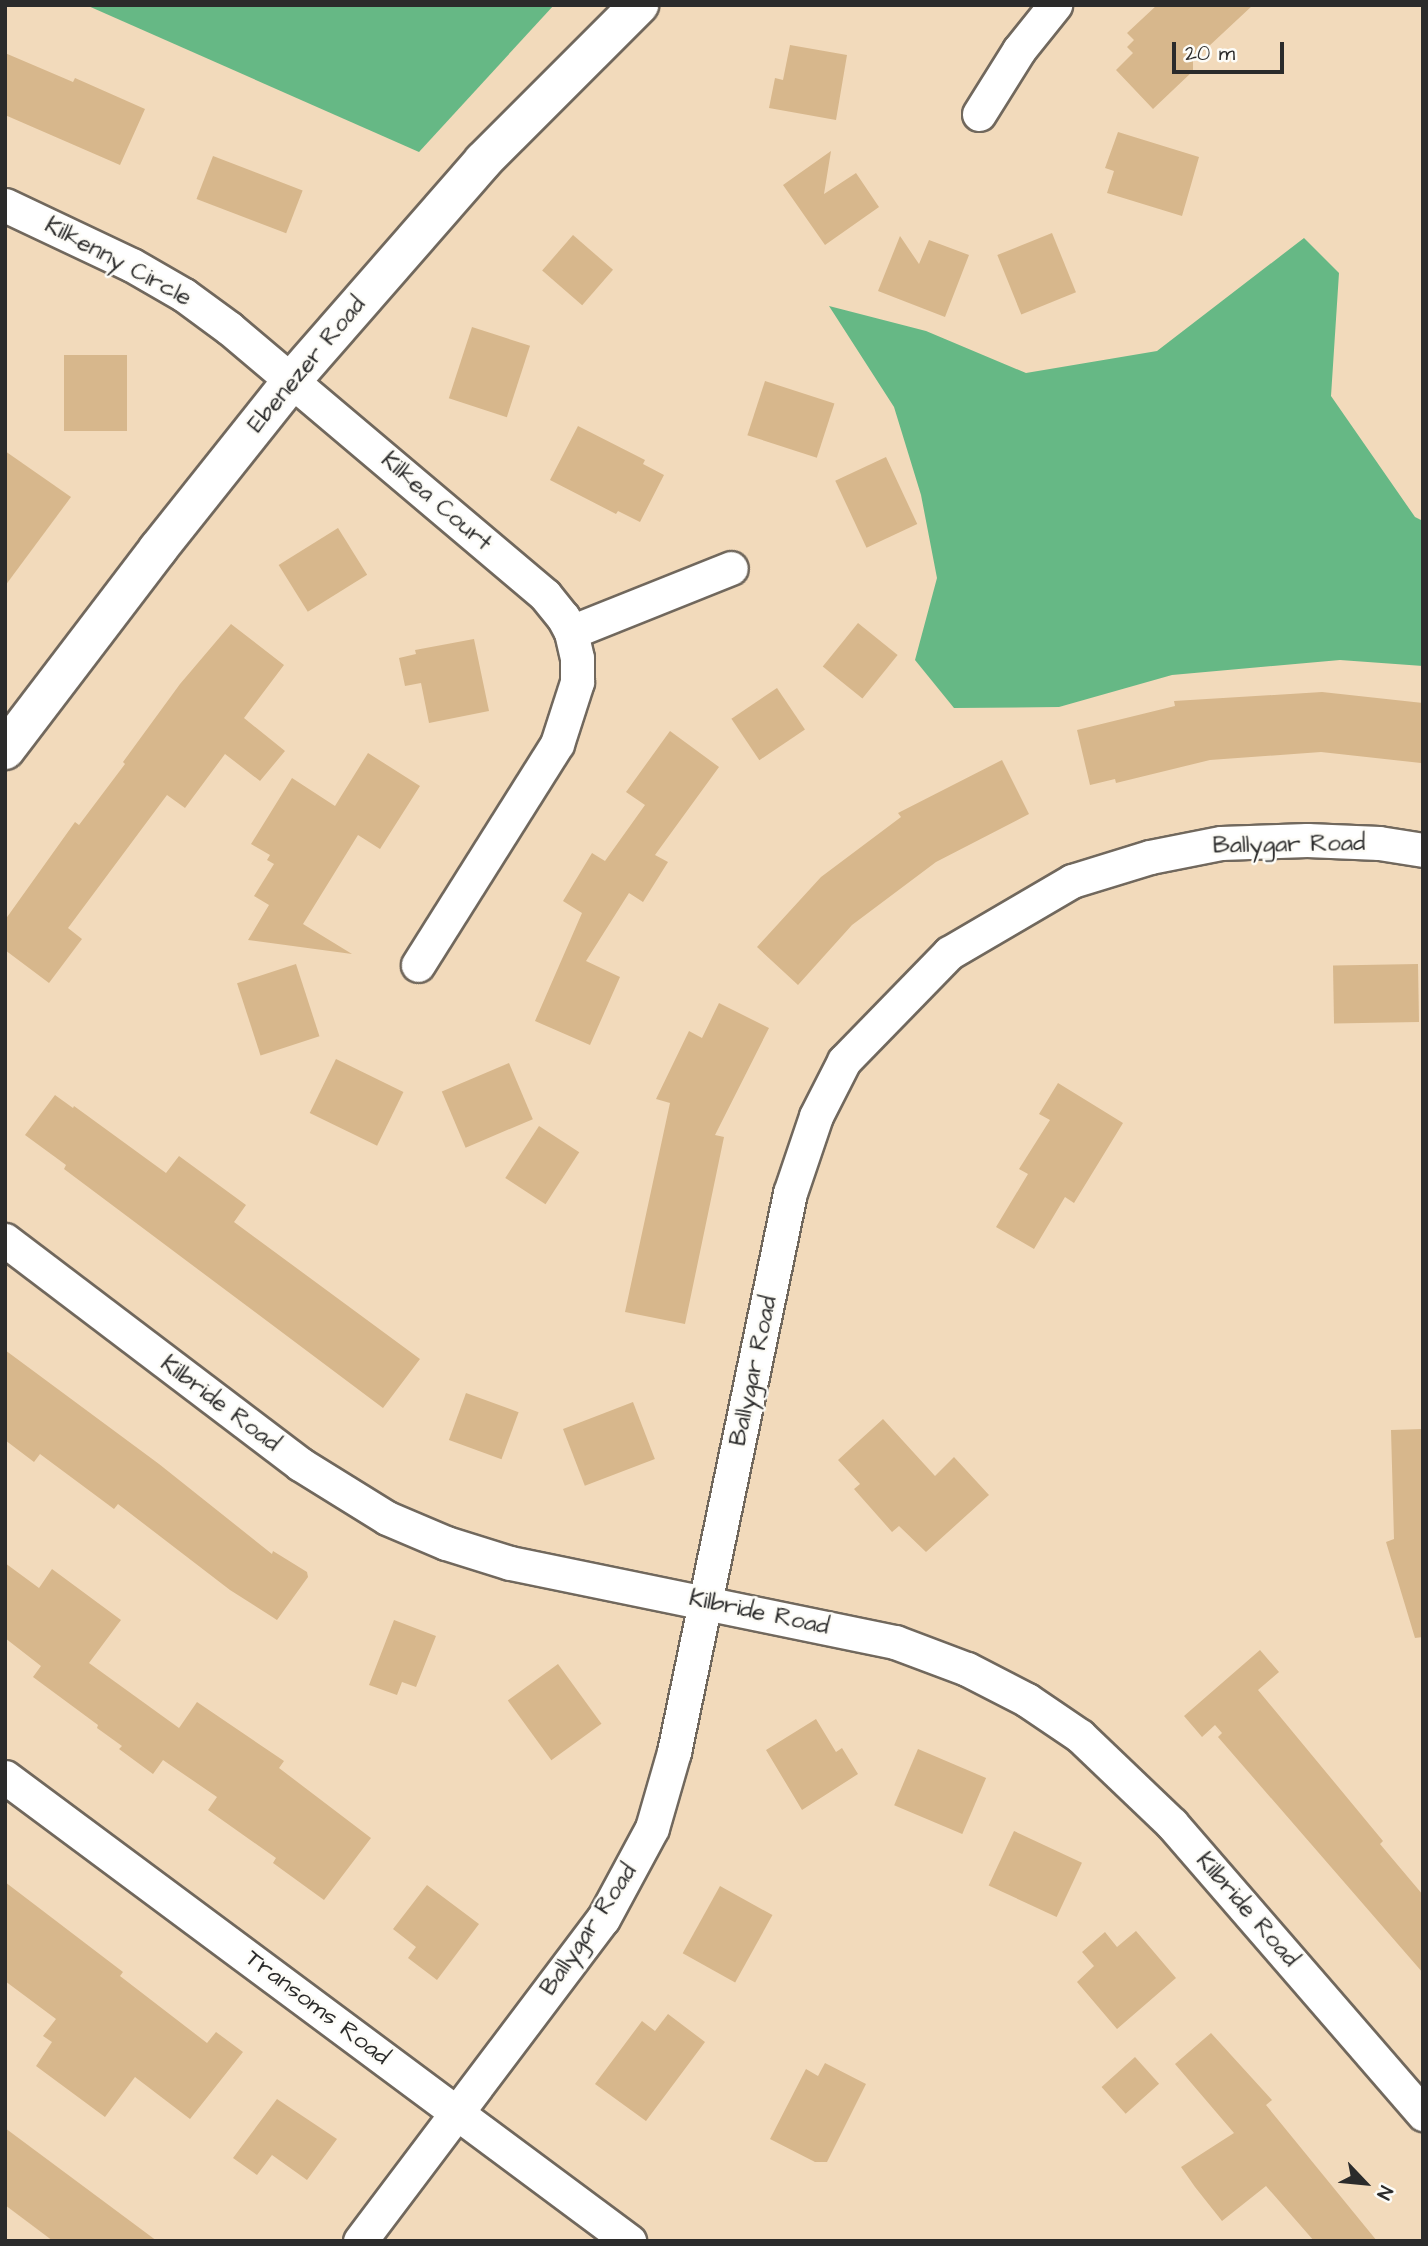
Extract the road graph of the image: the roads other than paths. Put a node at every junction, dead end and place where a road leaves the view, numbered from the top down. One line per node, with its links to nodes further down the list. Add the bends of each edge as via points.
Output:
1 (639, 5): 5 (street, Ebenezer Road, via 483,161)
2 (1055, 5): 3 (street, via 1019,50)
3 (979, 114)
4 (5, 205): 5 (street, Kilkenny Circle, via 184,295)
5 (293, 379): 7 (street, Kilkea Court, via 545,595); 8 (street, Ebenezer Road)
6 (731, 568): 7 (street)
7 (571, 632): 10 (street, Kilkea Court, via 577,682 557,744)
8 (5, 750)
9 (1423, 850): 12 (street, Ballygar Road, via 1307,840 1221,843 1150,857 1072,881 1004,920 949,953 892,1009 845,1061 816,1116 790,1194)
10 (418, 965)
11 (5, 1240): 12 (street, Kilbride Road, via 300,1464 387,1518 510,1563)
12 (705, 1601): 14 (street, Ballygar Road, via 674,1752 652,1828 634,1866 595,1929); 15 (street, Kilbride Road, via 895,1642 967,1669 1027,1700 1080,1736 1172,1825)
13 (5, 1777): 14 (street, Transoms Road)
14 (457, 2112): 16 (street, Ballygar Road); 17 (street, Transoms Road)
15 (1423, 2114)
16 (360, 2241)
17 (628, 2241)

